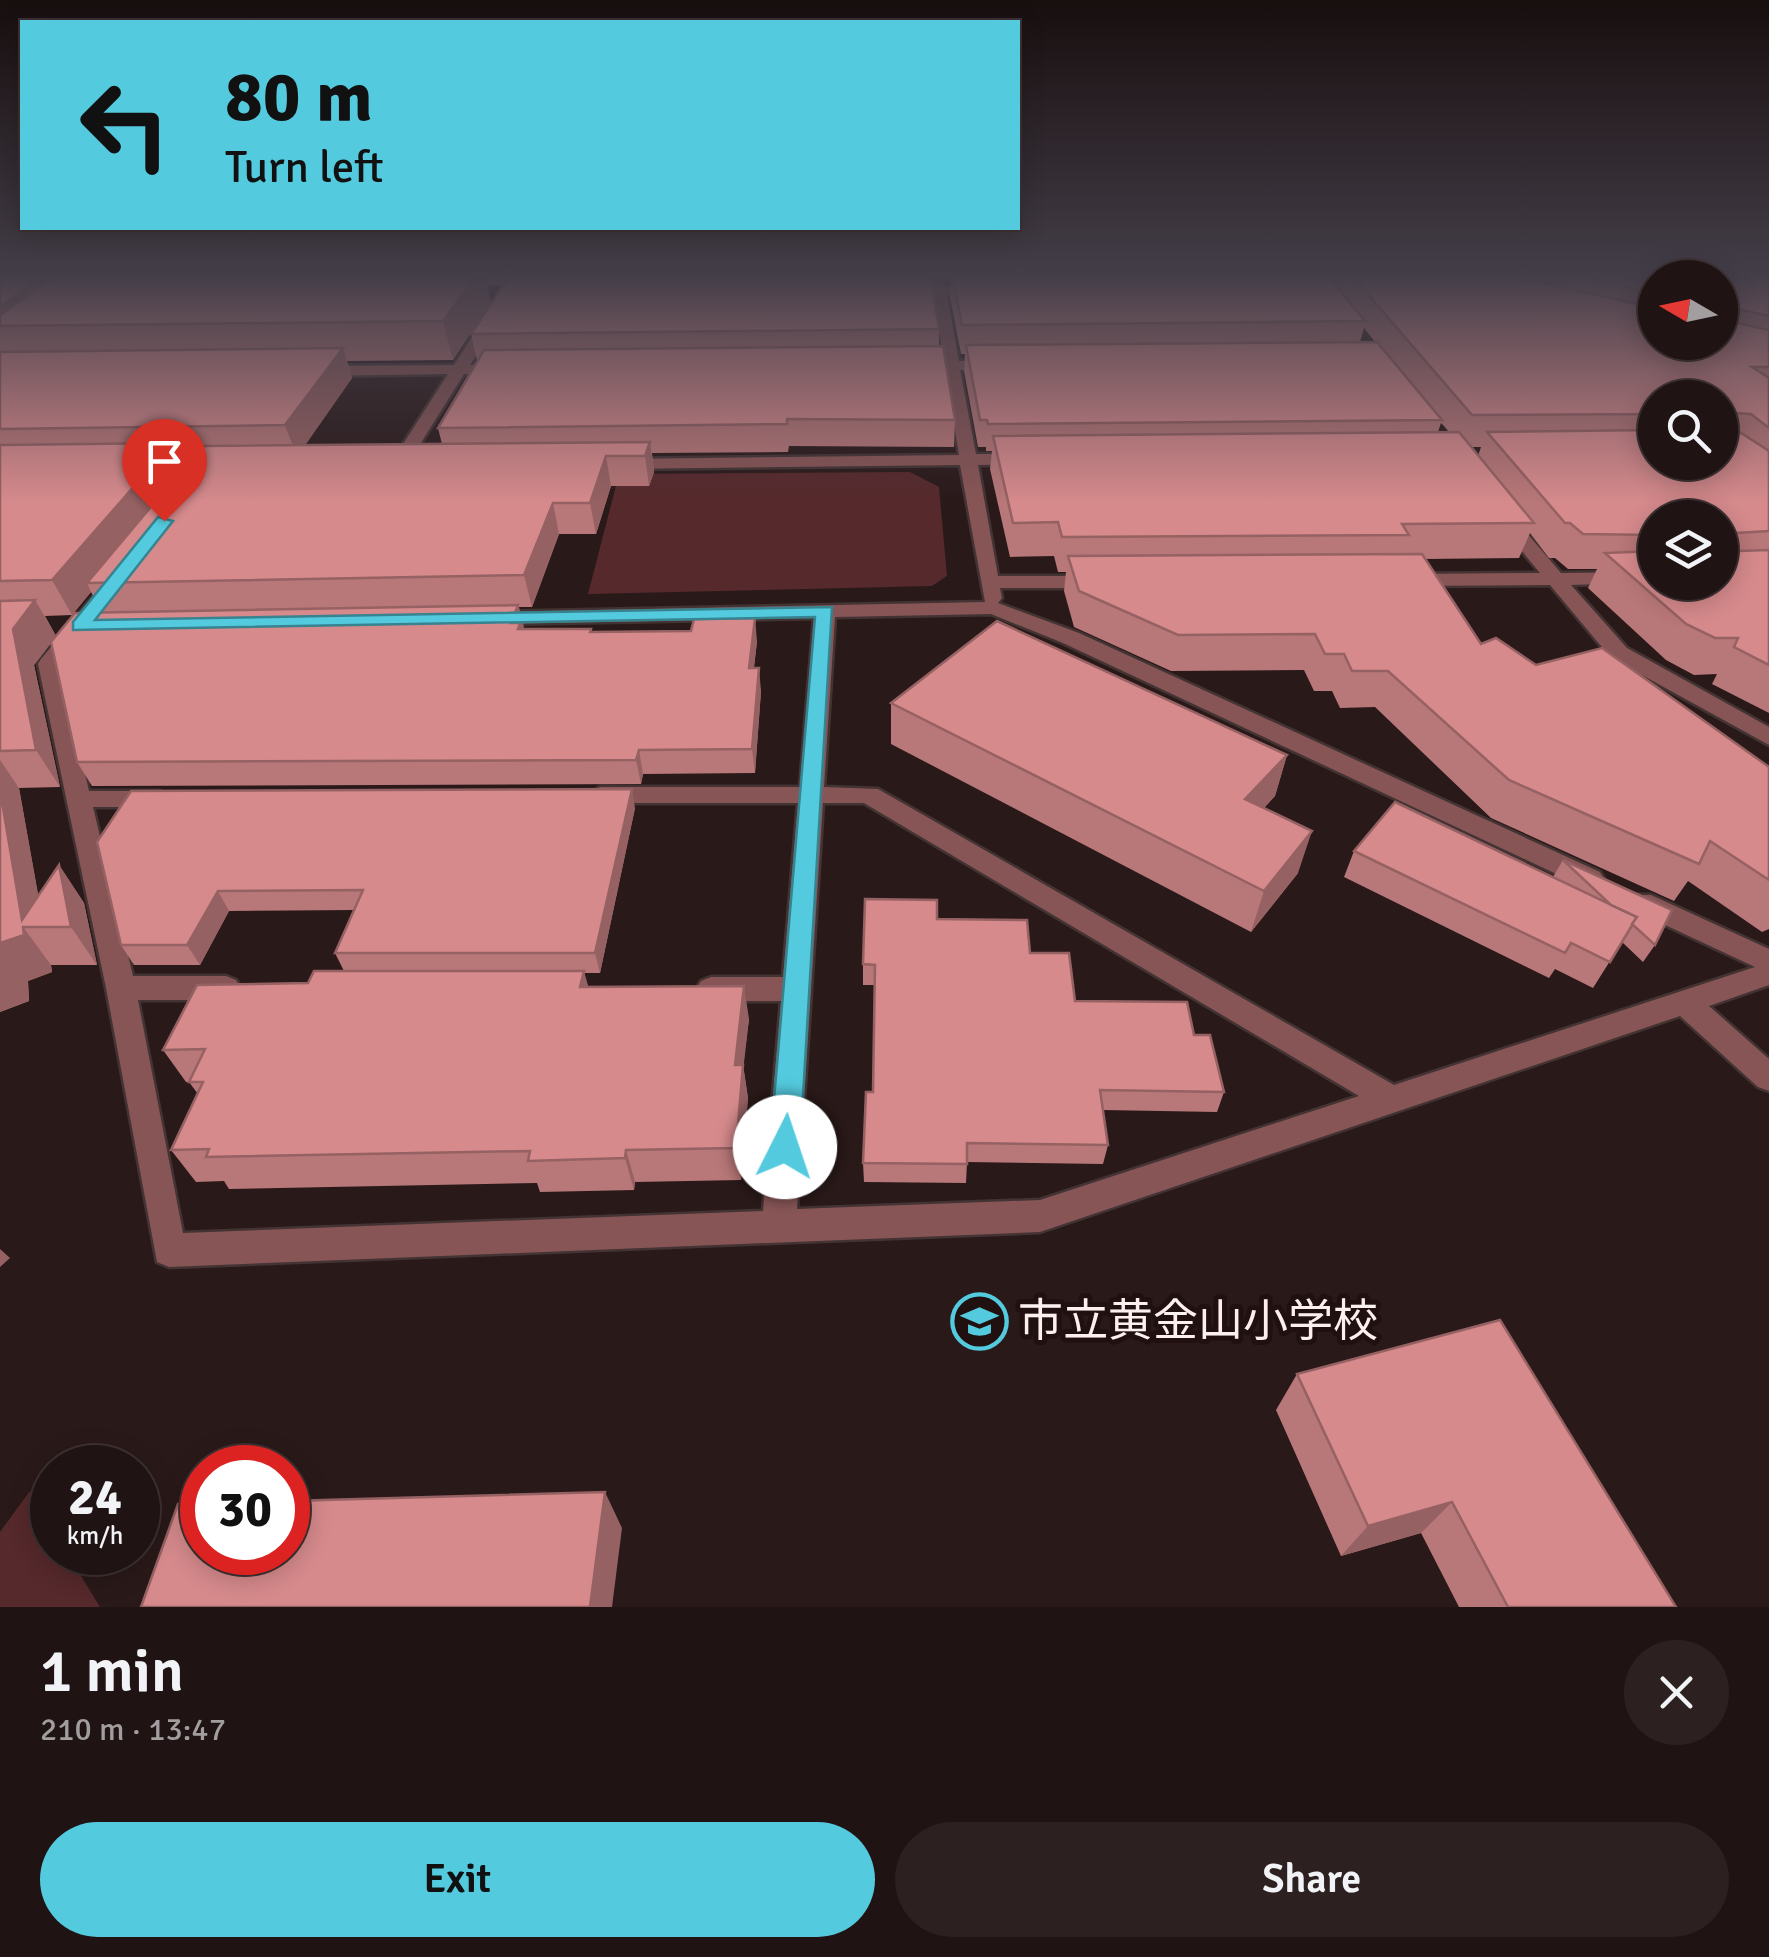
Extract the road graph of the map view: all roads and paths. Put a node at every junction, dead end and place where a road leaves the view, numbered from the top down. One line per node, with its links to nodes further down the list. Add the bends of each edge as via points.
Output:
1 (467, 353): 6 (street)
2 (950, 353): 4 (street)
3 (1010, 364): 4 (street)
4 (952, 365): 5 (street); 10 (street)
5 (892, 366)
6 (456, 369): 7 (street); 8 (street); 12 (street, via 388,466)
7 (516, 369)
8 (297, 371)
9 (1046, 459): 10 (street)
10 (968, 460): 11 (street); 18 (street)
11 (594, 464)
12 (417, 466)
13 (1491, 502): 17 (street)
14 (138, 554): 24 (street)
15 (1638, 578): 17 (street)
16 (1378, 580): 17 (street)
17 (1552, 580): 26 (street, via 1619,652)
18 (990, 582): 19 (street); 20 (street)
19 (1126, 582)
20 (994, 608): 21 (street); 31 (street)
21 (825, 611): 22 (street); 27 (street)
22 (472, 618)
23 (48, 626): 24 (street)
24 (80, 626): 25 (street); 30 (street, via 50,664)
25 (119, 626)
26 (1769, 737)
27 (812, 794): 28 (street); 36 (street); 39 (street, via 868,795)
28 (574, 796)
29 (179, 798): 30 (street)
30 (80, 799): 33 (street)
31 (1769, 961)
32 (1769, 974): 37 (street)
33 (121, 988): 34 (street); 40 (street, via 169,1250)
34 (260, 988)
35 (678, 989): 36 (street)
36 (797, 989): 40 (street)
37 (1685, 1002): 38 (street); 39 (street)
38 (1769, 1078)
39 (1391, 1100): 40 (street, via 1040,1216)
40 (780, 1226)

